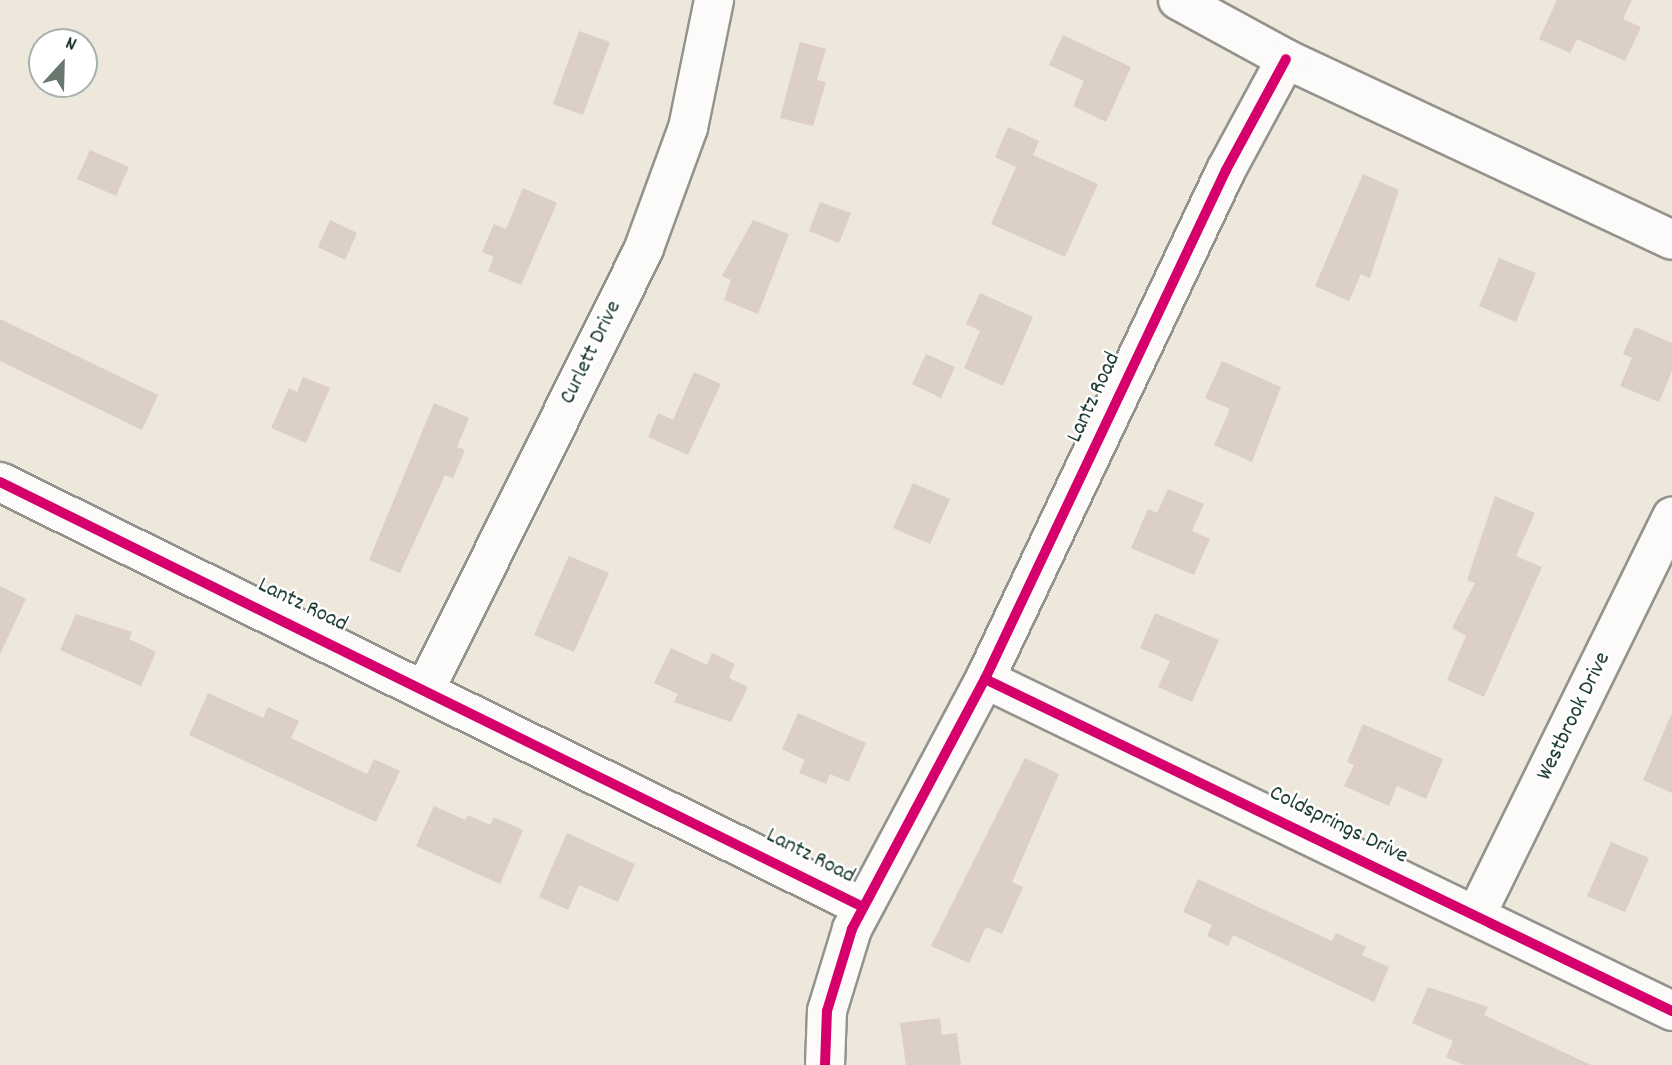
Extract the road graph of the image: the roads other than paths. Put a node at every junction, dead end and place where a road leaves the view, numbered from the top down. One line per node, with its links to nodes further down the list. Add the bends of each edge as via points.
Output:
1 (714, 0): 8 (street, Curlett Drive, via 688,128 644,248)
2 (1178, 0): 3 (street)
3 (1286, 58): 4 (street); 7 (street, Lantz Road, via 1226,170)
4 (1672, 240)
5 (0, 482): 8 (street, Lantz Road)
6 (1672, 517): 10 (street, Westbrook Drive)
7 (985, 679): 9 (street, Lantz Road); 10 (street, Coldsprings Drive)
8 (425, 690): 9 (street, Lantz Road)
9 (863, 907): 12 (street, via 833,983)
10 (1476, 915): 11 (street, Coldsprings Drive)
11 (1672, 1011)
12 (825, 1065)

